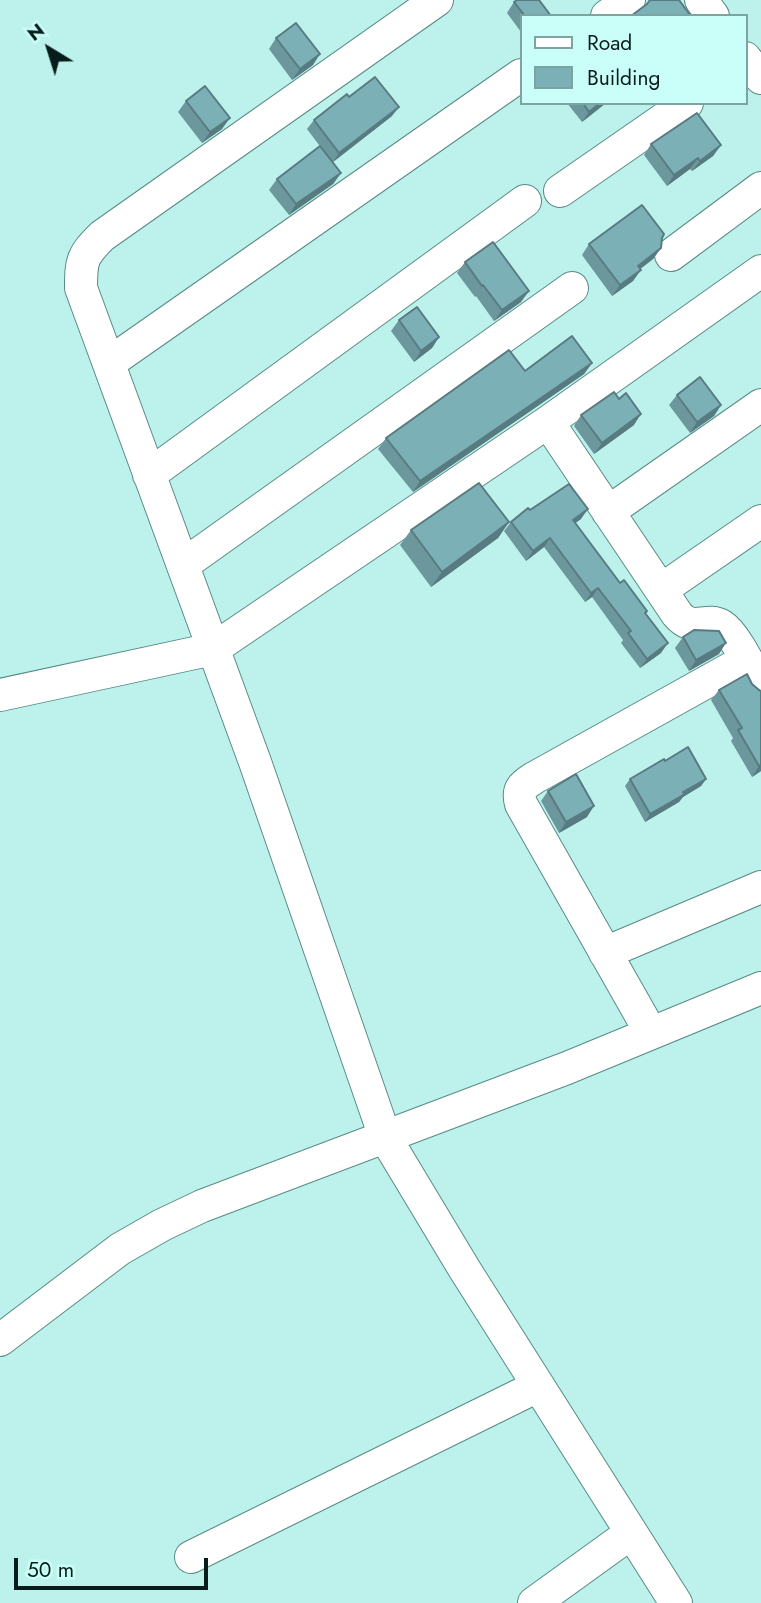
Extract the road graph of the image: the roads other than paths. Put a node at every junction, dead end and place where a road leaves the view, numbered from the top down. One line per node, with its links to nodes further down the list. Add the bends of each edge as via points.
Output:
1 (437, 0): 12 (street, via 102,236 86,252 82,288)
2 (629, 0): 3 (street)
3 (610, 14)
4 (520, 76): 12 (street)
5 (684, 105): 7 (street)
6 (761, 188): 9 (street)
7 (560, 191)
8 (525, 201): 15 (street)
9 (671, 255)
10 (761, 271): 14 (street)
11 (572, 289): 18 (street)
12 (109, 363): 15 (street)
13 (761, 405): 16 (street)
14 (548, 422): 16 (street); 20 (street)
15 (149, 475): 18 (street)
16 (608, 513): 19 (street)
17 (761, 521): 19 (street)
18 (183, 565): 20 (street)
19 (661, 590): 21 (street, via 682,620 693,625 720,625 730,633)
20 (213, 649): 23 (street); 28 (street)
21 (746, 660): 22 (street); 25 (street, via 523,786 521,804)
22 (761, 687)
23 (0, 695)
24 (761, 887): 25 (street)
25 (605, 953): 27 (street)
26 (761, 988): 27 (street)
27 (651, 1033): 28 (street)
28 (385, 1137): 29 (street, via 162,1224 120,1249); 30 (street)
29 (0, 1340)
30 (538, 1386): 31 (street); 32 (street)
31 (631, 1533): 33 (street); 34 (street)
32 (191, 1557)
33 (534, 1603)
34 (676, 1603)

